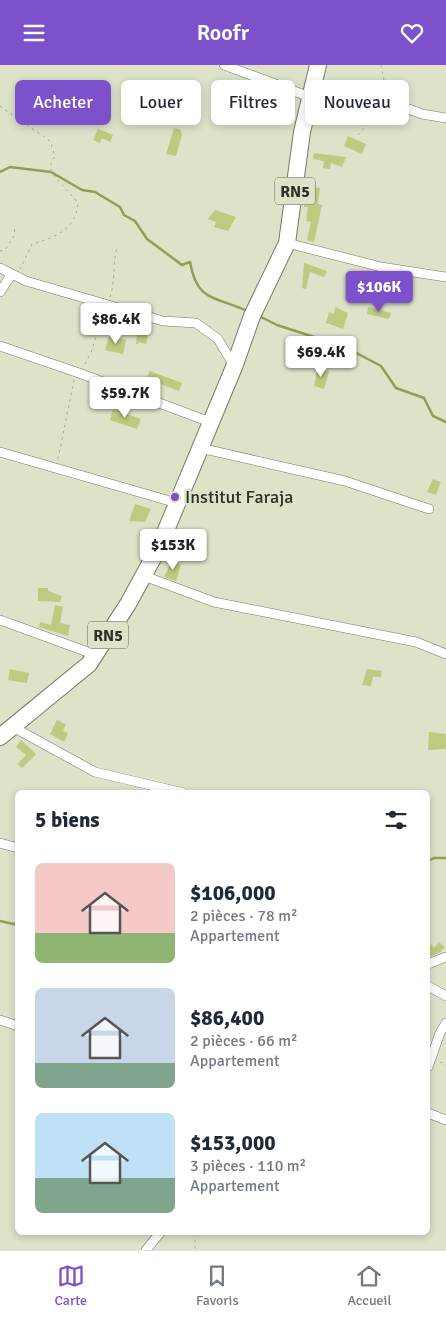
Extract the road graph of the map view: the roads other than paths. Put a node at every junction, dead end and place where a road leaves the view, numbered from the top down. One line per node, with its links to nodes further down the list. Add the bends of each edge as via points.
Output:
1 (224, 65): 4 (street)
2 (318, 65): 3 (highway, RN5)
3 (314, 80)
4 (305, 90)
5 (409, 110): 6 (street)
6 (446, 118)
7 (305, 119): 8 (highway, RN5)
8 (287, 243): 11 (street, via 372,265); 14 (highway, RN5, via 253,314)
9 (0, 268): 10 (street)
10 (14, 276): 12 (street); 14 (street, via 163,321 196,323 218,339)
11 (446, 277)
12 (0, 292)
13 (0, 346): 15 (street)
14 (234, 367): 15 (highway, RN5)
15 (210, 422): 16 (highway, RN5)
16 (200, 448): 18 (highway, RN5); 19 (street, via 344,481)
17 (0, 452): 18 (street)
18 (177, 503): 20 (highway, RN5)
19 (429, 509)
20 (144, 575): 22 (street, via 214,602 416,642); 23 (highway, RN5)
21 (0, 620): 23 (street)
22 (446, 654)
23 (96, 655): 24 (highway, RN5)
24 (6, 732): 25 (street, via 95,772)
25 (171, 790)
26 (0, 843): 27 (street)
27 (15, 847)
28 (446, 957): 29 (street)
29 (430, 963)
30 (430, 987): 31 (street)
31 (446, 995)
32 (0, 1020): 34 (street)
33 (446, 1023): 35 (street)
34 (15, 1025)
35 (430, 1061)
36 (430, 1114): 37 (street)
37 (446, 1120)
38 (158, 1235): 39 (street)
39 (146, 1250)

